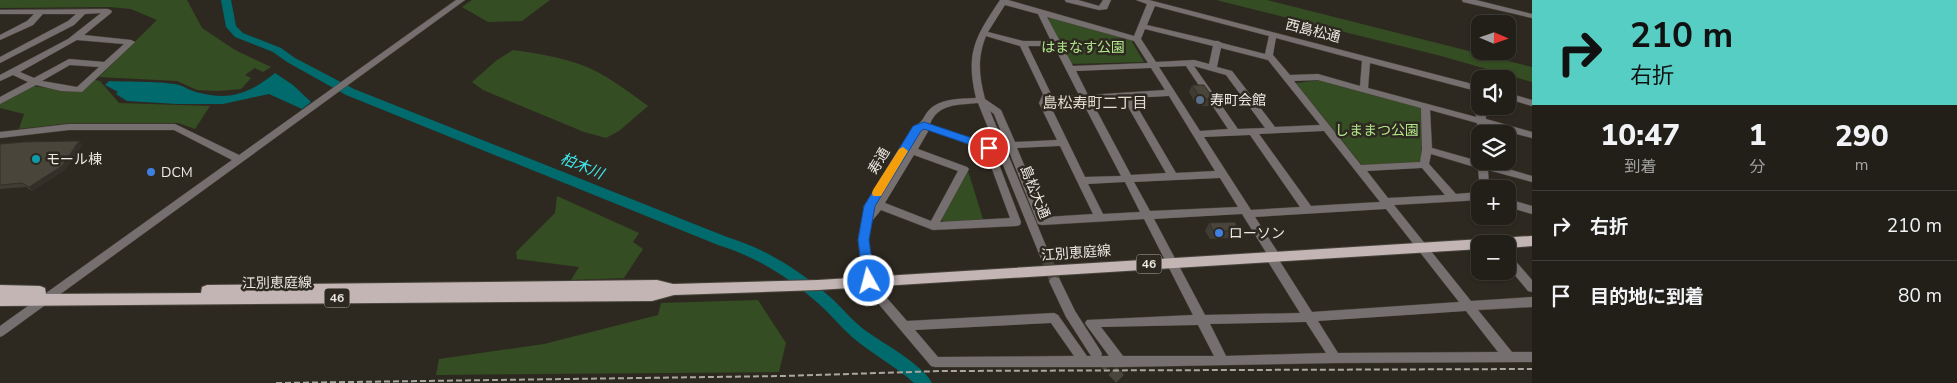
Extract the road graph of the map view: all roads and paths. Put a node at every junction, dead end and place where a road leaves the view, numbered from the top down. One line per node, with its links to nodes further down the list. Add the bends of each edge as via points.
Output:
1 (461, 0): 60 (street)
2 (1070, 0): 3 (street, via 1099,8 1104,7)
3 (1107, 0)
4 (1140, 0): 7 (street, 西島松通)
5 (1466, 0): 12 (street)
6 (1003, 1): 11 (street); 14 (street, 島松大通)
7 (1152, 3): 13 (street); 15 (street, 西島松通)
8 (0, 12): 9 (street)
9 (40, 12): 10 (street); 17 (street, via 30,23)
10 (82, 12): 16 (street, via 108,11); 24 (street, via 71,23)
11 (1041, 13): 18 (street); 19 (street)
12 (1532, 16)
13 (1142, 26): 18 (street); 20 (street)
14 (984, 33): 21 (street); 40 (street, 島松大通, via 975,51 974,67)
15 (1273, 35): 22 (street, via 1269,55); 23 (street, 西島松通)
16 (77, 37): 26 (street, via 131,42); 30 (street)
17 (0, 38)
18 (1137, 39): 27 (street)
19 (1056, 43): 21 (street); 29 (street)
20 (1218, 43): 22 (street); 28 (street)
21 (1023, 44): 41 (street, via 1047,94)
22 (1272, 58): 32 (street)
23 (1366, 59): 34 (street, 西島松通); 35 (street)
24 (0, 60)
25 (1188, 63): 27 (street); 28 (street); 52 (street)
26 (106, 65): 33 (street, via 69,62); 33 (street, via 79,90)
27 (1153, 65): 29 (street); 36 (street)
28 (1212, 68): 50 (street, via 1228,73)
29 (1070, 69): 38 (street)
30 (13, 72): 31 (street); 33 (street)
31 (0, 78)
32 (1288, 78): 35 (street, via 1318,77); 49 (street)
33 (33, 82): 42 (street)
34 (1471, 87)
35 (1364, 89): 44 (street)
36 (1170, 93): 37 (street); 53 (street)
37 (1126, 96): 38 (street); 66 (street)
38 (1086, 98): 41 (street); 67 (street)
39 (1516, 98): 43 (street)
40 (981, 100): 47 (street, 寿通, via 938,106); 57 (street, via 998,112); 86 (street, 島松大通)
41 (1045, 100): 56 (street)
42 (0, 101)
43 (1532, 103)
44 (1425, 106): 46 (street); 59 (street)
45 (1481, 115): 46 (street)
46 (1481, 121): 48 (street); 55 (street)
47 (924, 125): 58 (street, 寿通, via 924,131); 80 (street, via 989,148 1016,222)
48 (1481, 125)
49 (1327, 128): 50 (street); 63 (street)
50 (1272, 130): 51 (street)
51 (1252, 131): 52 (street); 75 (street)
52 (1235, 132): 53 (street)
53 (1196, 134): 65 (street)
54 (0, 135): 60 (street, via 69,127 175,126)
55 (1532, 135)
56 (1064, 143): 57 (street); 69 (street)
57 (1011, 145): 79 (street, via 1042,221)
58 (908, 149): 73 (street, 寿通); 80 (street, via 964,169)
59 (1427, 150): 61 (street); 62 (street)
60 (239, 159): 93 (street)
61 (1471, 160)
62 (1424, 165): 63 (street); 71 (street)
63 (1360, 168): 72 (street)
64 (1504, 170): 68 (street)
65 (1221, 174): 66 (street); 77 (street)
66 (1173, 176): 67 (street)
67 (1127, 179): 69 (street); 78 (street)
68 (1532, 179)
69 (1081, 181): 79 (street)
70 (1471, 197): 71 (street)
71 (1454, 198): 72 (street)
72 (1387, 203): 75 (street); 84 (street)
73 (875, 204): 80 (street); 89 (street, 寿通, via 868,218 864,240)
74 (1516, 205): 76 (street)
75 (1308, 210): 77 (street)
76 (1532, 210)
77 (1246, 212): 78 (street); 85 (street)
78 (1146, 214): 79 (street); 87 (street)
79 (1099, 217)
80 (933, 226)
81 (1532, 241): 82 (main road)
82 (1516, 242)
83 (1471, 245): 84 (main road, 江別恵庭線 / 46)
84 (1424, 248): 85 (main road, 江別恵庭線 / 46); 96 (street)
85 (1273, 257): 87 (main road, 江別恵庭線 / 46); 97 (street)
86 (1046, 258)
87 (1170, 263): 89 (main road, 江別恵庭線 / 46); 98 (street)
88 (1516, 269): 91 (street)
89 (869, 281): 93 (main road, 江別恵庭線 / 46, via 674,289 652,295); 99 (street)
90 (1055, 281): 101 (street, via 1070,314)
91 (1532, 288)
92 (0, 291): 93 (main road, 江別恵庭線 / 46)
93 (49, 296): 94 (main road, 江別恵庭線 / 46); 100 (street)
94 (0, 300)
95 (1532, 302): 96 (street)
96 (1469, 306): 97 (street); 102 (street)
97 (1309, 317): 98 (street); 104 (street)
98 (1201, 320): 106 (street); 107 (street, via 1091,323)
99 (906, 326): 105 (street, via 935,362); 105 (street, via 1054,318)
100 (0, 332)
101 (1096, 354)
102 (1509, 356): 103 (street); 104 (street)
103 (1532, 357)
104 (1335, 358): 106 (street)
105 (1084, 361): 107 (street)
106 (1223, 361): 107 (street)
107 (1120, 362)

